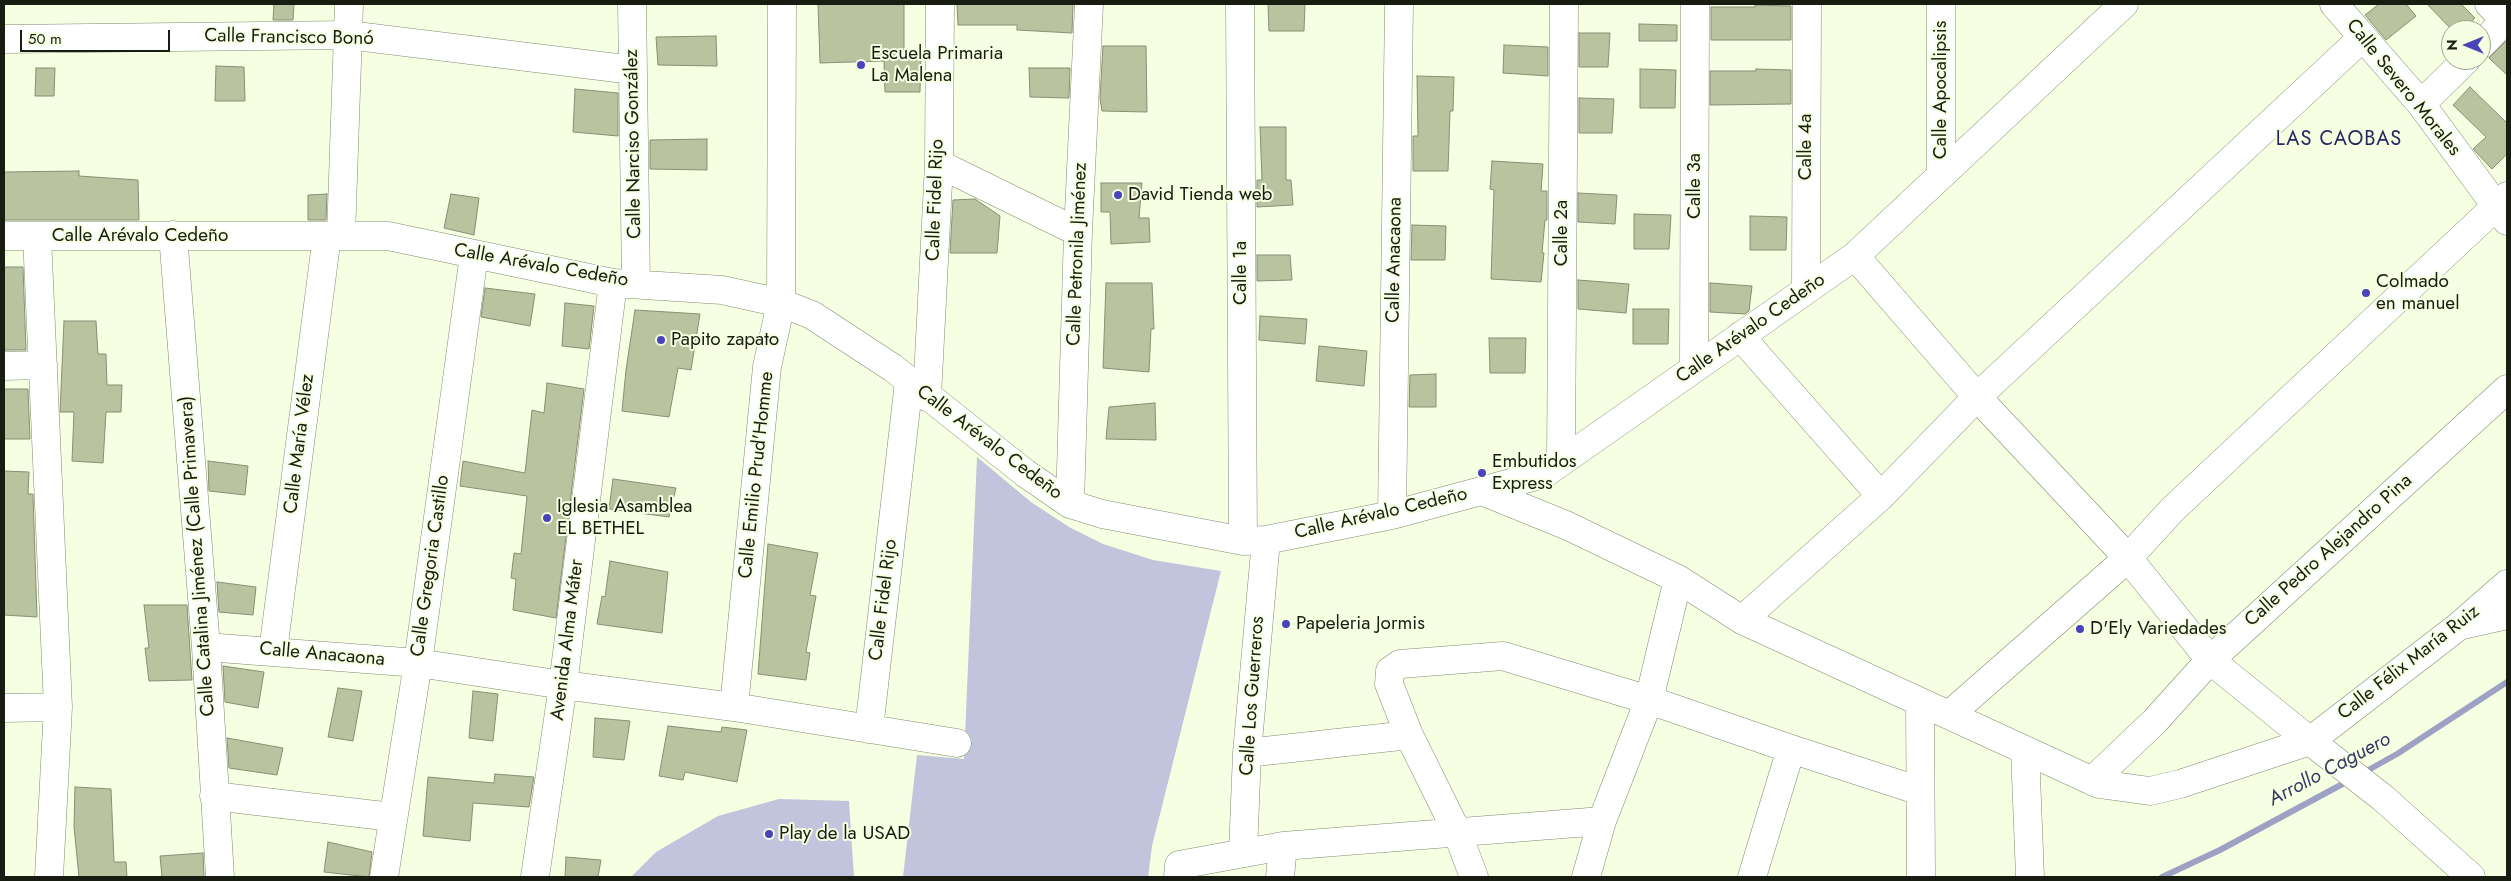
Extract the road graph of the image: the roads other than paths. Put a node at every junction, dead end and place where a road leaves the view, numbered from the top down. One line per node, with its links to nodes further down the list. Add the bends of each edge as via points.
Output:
1 (349, 4): 16 (street, Calle María Vélez)
2 (632, 4): 19 (street, Calle Narciso González)
3 (782, 4): 34 (street, Calle Emilio Prud'Homme)
4 (940, 4): 22 (street, Calle Fidel Rijo)
5 (1089, 4): 25 (street, Calle Petronila Jiménez)
6 (1240, 4): 47 (street, Calle 1a)
7 (1399, 4): 46 (street, Calle Anacaona)
8 (1564, 4): 42 (street, Calle 2a)
9 (1695, 4): 38 (street, Calle 3a)
10 (1807, 4): 33 (street, Calle 4a)
11 (1941, 4): 23 (street, Calle Apocalipsis)
12 (2124, 4): 23 (street, Calle Arévalo Cedeño)
13 (2334, 4): 17 (street, Calle Severo Morales)
14 (2500, 14): 15 (street)
15 (2491, 29)
16 (348, 35): 18 (street, Calle Francisco Bonó); 19 (street, Calle Francisco Bonó); 29 (street, Calle María Vélez)
17 (2362, 38): 21 (street, Calle Severo Morales); 41 (street)
18 (4, 39)
19 (632, 70): 32 (street, Calle Narciso González)
20 (2456, 70): 21 (street)
21 (2421, 104): 24 (street, Calle Severo Morales)
22 (939, 164): 25 (street); 39 (street, Calle Fidel Rijo)
23 (1941, 175): 31 (street, Calle Arévalo Cedeño)
24 (2504, 208): 48 (street, via 2172,510)
25 (1078, 232): 45 (street, Calle Petronila Jiménez)
26 (174, 235): 28 (street, Calle Arévalo Cedeño); 29 (street, Calle Arévalo Cedeño); 54 (street, Calle Catalina Jiménez (Calle Primavera))
27 (4, 236): 28 (street, Calle Arévalo Cedeño)
28 (37, 236): 36 (street)
29 (334, 236): 30 (street, Calle Arévalo Cedeño, via 388,236); 55 (street, Calle María Vélez)
30 (474, 255): 32 (street, Calle Arévalo Cedeño); 57 (street, Calle Gregoria Castillo)
31 (1855, 256): 33 (street, Calle Arévalo Cedeño); 41 (street)
32 (624, 283): 34 (street, Calle Arévalo Cedeño, via 722,290); 58 (street, Avenida Alma Máter)
33 (1806, 290): 35 (street, Calle Arévalo Cedeño)
34 (781, 302): 39 (street, Calle Arévalo Cedeño, via 812,314); 62 (street, Calle Emilio Prud'Homme, via 767,368)
35 (1740, 336): 38 (street, Calle Arévalo Cedeño); 44 (street)
36 (42, 365): 37 (street); 61 (street)
37 (4, 366)
38 (1694, 368): 42 (street, Calle Arévalo Cedeño)
39 (918, 389): 45 (street, Calle Arévalo Cedeño); 65 (street, Calle Fidel Rijo)
40 (2507, 389): 56 (street, Calle Pedro Alejandro Pina)
41 (1977, 397): 44 (street); 48 (street)
42 (1561, 462): 43 (street, Calle Arévalo Cedeño, via 1544,474)
43 (1482, 491): 46 (street, Calle Arévalo Cedeño); 49 (street, Calle Félix María Ruiz, via 1568,526)
44 (1881, 496): 52 (street)
45 (1070, 504): 47 (street, Calle Arévalo Cedeño, via 1102,514)
46 (1392, 515): 47 (street, Calle Arévalo Cedeño)
47 (1254, 541): 71 (street, Calle Los Guerreros)
48 (2128, 558): 56 (street); 64 (street)
49 (1678, 579): 52 (street, Calle Félix María Ruiz); 59 (street)
50 (2507, 584): 53 (street, Calle Félix María Ruiz)
51 (2507, 615): 53 (street)
52 (1742, 620): 60 (street, Calle Félix María Ruiz)
53 (2458, 626): 67 (street, Calle Félix María Ruiz)
54 (206, 647): 55 (street, Calle Anacaona); 74 (street, Calle Catalina Jiménez (Calle Primavera))
55 (273, 651): 57 (street, Calle Anacaona)
56 (2210, 660): 67 (street); 72 (street, Calle Pedro Alejandro Pina, via 2155,721)
57 (418, 663): 58 (street, Calle Anacaona); 75 (street, Calle Gregoria Castillo)
58 (563, 685): 62 (street, Calle Anacaona); 83 (street, Avenida Alma Máter)
59 (1649, 700): 66 (street, via 1503,656 1400,664 1390,671 1389,684); 69 (street); 76 (street)
60 (1920, 702): 64 (street, Calle Félix María Ruiz); 73 (street)
61 (58, 706): 63 (street); 80 (street)
62 (734, 707): 65 (street, Calle Anacaona)
63 (4, 708)
64 (1949, 715): 70 (street, Calle Félix María Ruiz)
65 (869, 729): 68 (street, Calle Anacaona)
66 (1410, 735): 71 (street); 77 (street)
67 (2310, 741): 72 (street, Calle Félix María Ruiz, via 2150,791); 91 (street, via 2383,798)
68 (957, 743)
69 (1791, 749): 73 (street); 88 (street)
70 (2025, 750): 72 (street, Calle Félix María Ruiz); 90 (street)
71 (1247, 753): 79 (street, Calle Los Guerreros)
72 (2092, 781)
73 (1920, 791): 89 (street)
74 (214, 796): 75 (street); 81 (street, Calle Catalina Jiménez (Calle Primavera))
75 (392, 817): 82 (street, Calle Gregoria Castillo)
76 (1602, 821): 77 (street); 87 (street)
77 (1457, 832): 78 (street); 86 (street)
78 (1283, 846): 79 (street); 85 (street)
79 (1243, 853): 84 (street, via 1179,865)
80 (49, 877)
81 (220, 877)
82 (384, 877)
83 (534, 877)
84 (1178, 877)
85 (1280, 877)
86 (1474, 877)
87 (1586, 877)
88 (1752, 877)
89 (1921, 877)
90 (2030, 877)
91 (2471, 877)

